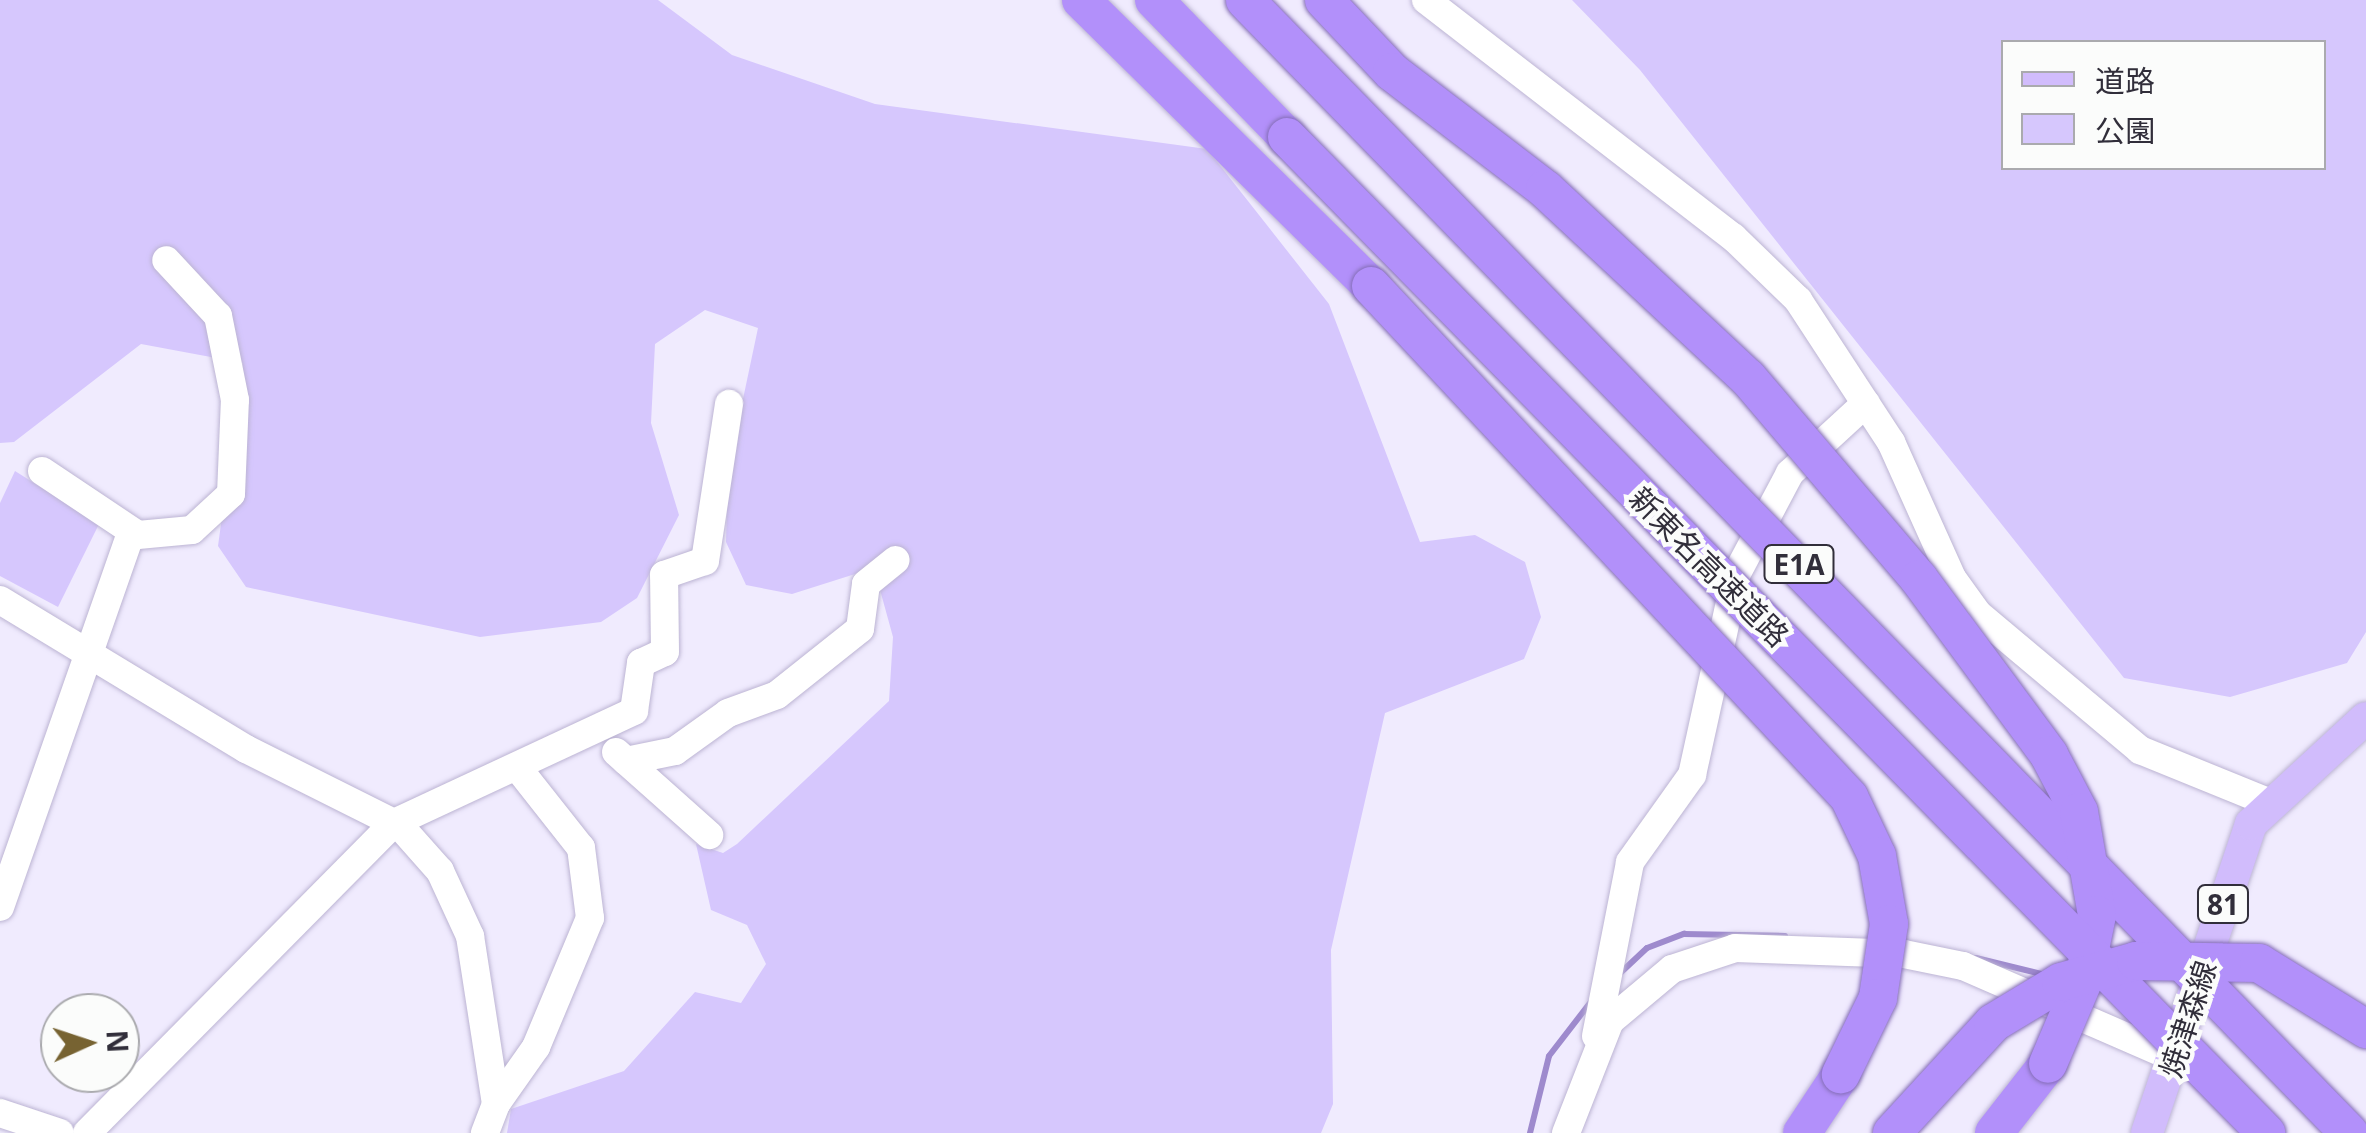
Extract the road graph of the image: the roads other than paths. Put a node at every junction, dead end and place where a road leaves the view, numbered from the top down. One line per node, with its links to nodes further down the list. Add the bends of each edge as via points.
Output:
1 (1081, 0): 31 (highway, bridge, via 1371,286 1849,797 1884,881 1888,943 1878,998 1841,1074)
2 (1154, 0): 35 (highway, 新東名高速道路 / E1A, bridge)
3 (1245, 0): 36 (highway, E1A, bridge)
4 (1324, 0): 33 (highway, bridge, via 1405,83 1545,189 1700,329 1919,579 2049,755 2079,812 2096,914 2084,979 2048,1064)
5 (1426, 0): 7 (street, via 1751,251 1798,300)
6 (166, 260): 10 (street, via 218,316 239,456 215,517 162,536)
7 (1866, 403): 18 (street, via 1978,614 2140,750); 23 (street, via 1790,473 1736,575 1692,775 1630,862)
8 (729, 404): 15 (street, via 706,561 664,574 665,652 642,663 634,711)
9 (42, 471): 10 (street)
10 (132, 531): 13 (street)
11 (896, 560): 16 (street, via 866,584 860,629 777,695 728,713 676,750)
12 (0, 600): 13 (street)
13 (83, 653): 19 (street); 21 (street)
14 (2366, 718): 18 (main road, 焼津森線 / 81)
15 (596, 734): 16 (street); 17 (street)
16 (626, 761): 20 (street)
17 (517, 767): 19 (street); 25 (street, via 582,848 590,918 536,1047)
18 (2268, 802): 24 (main road, 焼津森線 / 81, via 2238,856)
19 (394, 823): 25 (street, via 440,871 470,936); 28 (street)
20 (709, 835)
21 (0, 907)
22 (2366, 1030): 32 (highway, bridge, via 2259,962 2184,954 2123,964 2061,982 1993,1022)
23 (1594, 1046): 24 (street, via 1618,1012 1672,969 1735,948 1798,948 1963,966); 30 (street)
24 (2178, 1060): 34 (main road, 焼津森線 / 81)
25 (496, 1104): 29 (street)
26 (0, 1113): 27 (street)
27 (60, 1133)
28 (87, 1133)
29 (484, 1133)
30 (1566, 1133)
31 (1802, 1133)
32 (1892, 1133)
33 (1994, 1133)
34 (2147, 1133)
35 (2266, 1133)
36 (2349, 1133)

